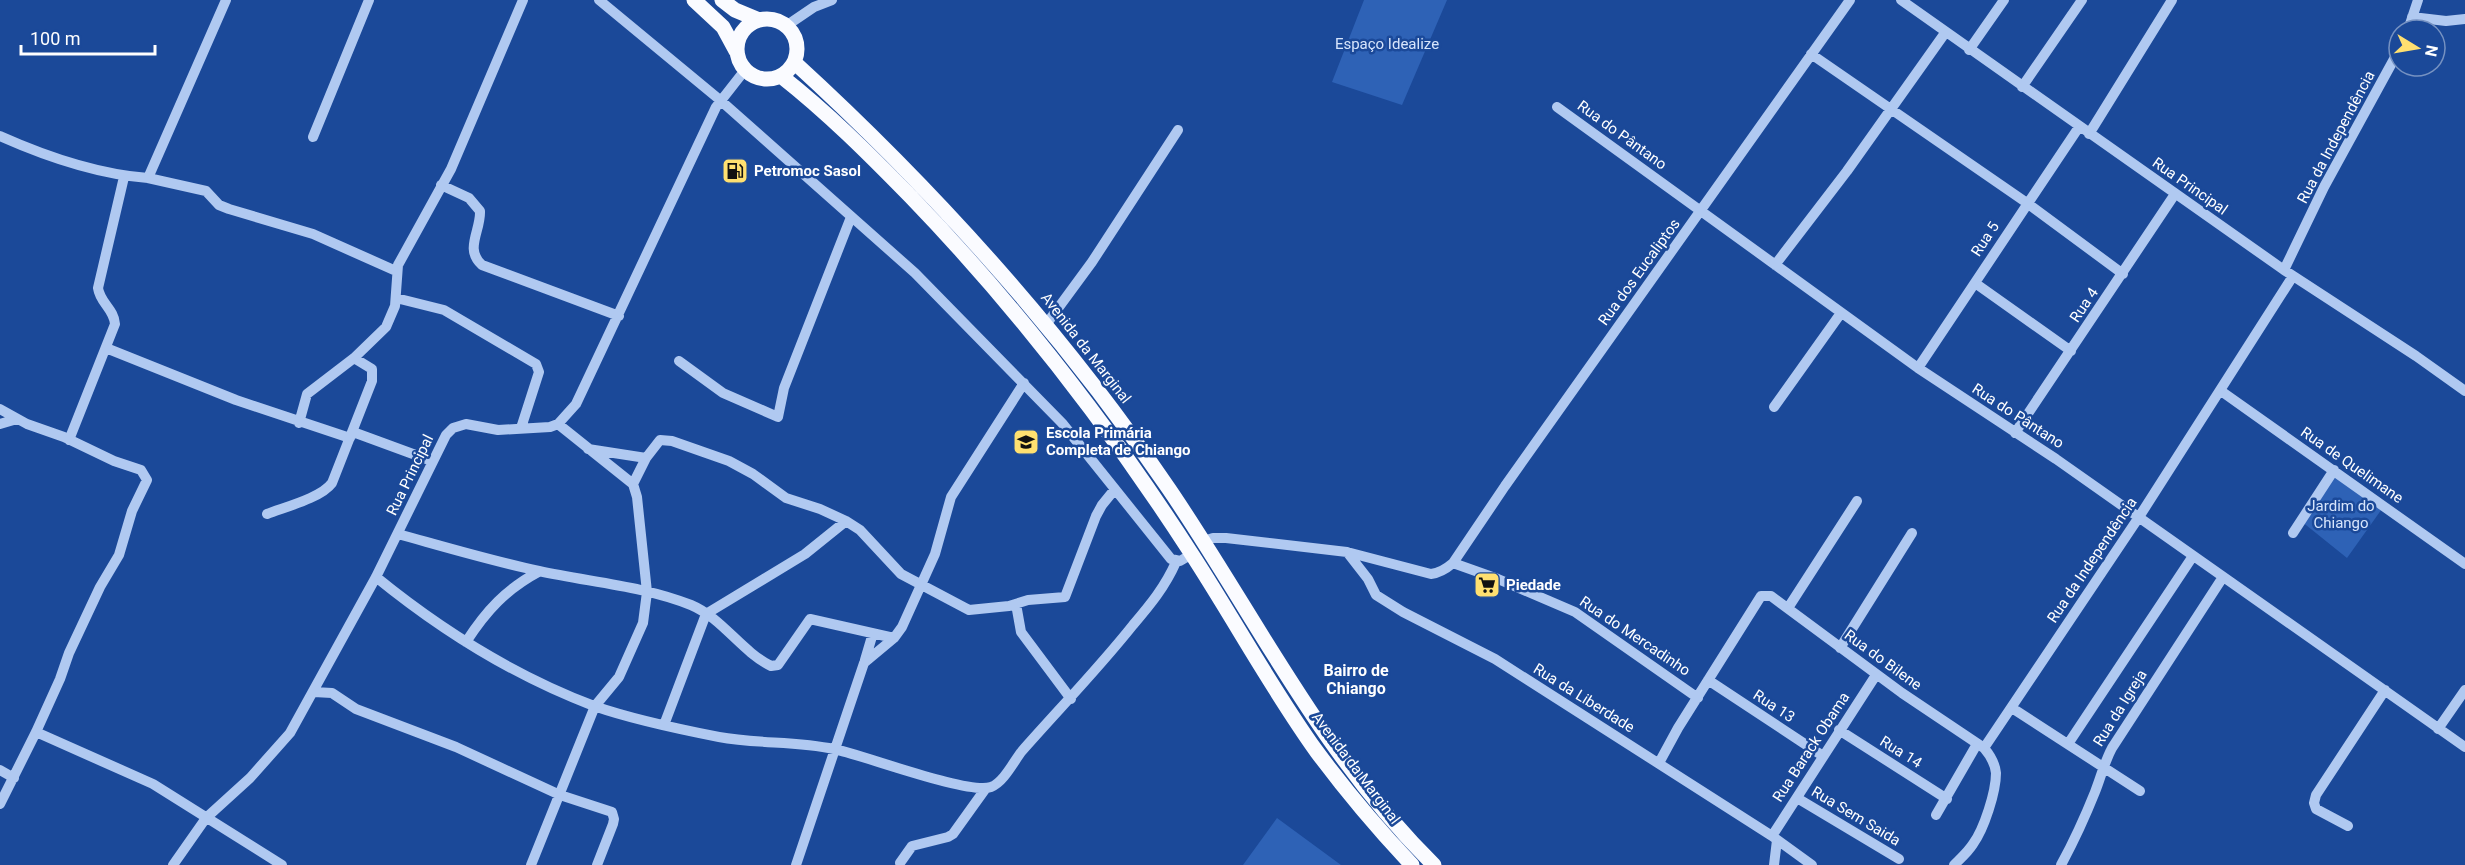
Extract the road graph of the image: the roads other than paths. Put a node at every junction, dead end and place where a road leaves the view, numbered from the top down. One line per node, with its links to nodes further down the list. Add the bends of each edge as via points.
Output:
1 (226, 0): 36 (street)
2 (369, 0): 34 (street)
3 (523, 0): 37 (street, via 464,141)
4 (599, 0): 27 (street)
5 (694, 0): 20 (main road, via 723,27)
6 (722, 0): 16 (main road)
7 (832, 0): 17 (street, via 814,7)
8 (1850, 0): 21 (street, Rua dos Eucaliptos)
9 (1901, 0): 18 (street, Rua Principal)
10 (2004, 0): 19 (street)
11 (2082, 0): 26 (street)
12 (2172, 0): 32 (street)
13 (2418, 0): 14 (street)
14 (2412, 17): 15 (street)
15 (2465, 19)
16 (759, 20): 17 (main road, via 778,21); 20 (main road, via 742,31)
17 (786, 27): 22 (main road, via 797,47)
18 (1945, 33): 19 (street, Rua Principal); 29 (street)
19 (1969, 50): 26 (street, Rua Principal)
20 (736, 51): 23 (main road)
21 (1811, 54): 29 (street); 40 (street, Rua dos Eucaliptos)
22 (794, 62): 25 (main road); 50 (main road, Avenida da Marginal, via 920,183)
23 (745, 70): 25 (main road, via 762,79); 27 (street)
24 (2387, 72): 44 (street, Rua da Independência, via 2324,187)
25 (781, 76): 84 (main road, Avenida da Marginal, via 848,133 1015,312 1126,455)
26 (2022, 87): 30 (street, Rua Principal)
27 (720, 100): 41 (street); 49 (street)
28 (1557, 107): 40 (street, Rua do Pântano)
29 (1890, 109): 39 (street); 42 (street)
30 (2079, 127): 32 (street, Rua Principal); 39 (street, Rua 5)
31 (1178, 130): 50 (street)
32 (2089, 134): 38 (street, Rua Principal)
33 (0, 135): 35 (street, via 64,162)
34 (313, 137)
35 (124, 177): 36 (street); 51 (street, via 98,288 115,324)
36 (148, 178): 43 (street, via 206,191 219,205 313,234)
37 (441, 185): 43 (street); 49 (street, via 469,198 480,211 473,247 482,265)
38 (2175, 194): 44 (street, Rua Principal); 45 (street, Rua 4)
39 (2027, 203): 45 (street); 46 (street, Rua 5)
40 (1702, 212): 42 (street, Rua do Pântano); 87 (street, Rua dos Eucaliptos)
41 (851, 217): 54 (street, via 784,388 778,417 723,393); 56 (street, via 915,273)
42 (1775, 265): 48 (street, Rua do Pântano)
43 (396, 271): 47 (street)
44 (2289, 273): 57 (street, Rua da Independência); 58 (street, Rua Principal)
45 (2123, 274): 52 (street, Rua 4)
46 (1975, 283): 52 (street); 55 (street, Rua 5)
47 (396, 298): 53 (street, via 386,327); 65 (street, via 444,310 536,364 539,372)
48 (1841, 313): 55 (street, Rua do Pântano); 59 (street)
49 (619, 316): 64 (street, via 576,404)
50 (1045, 326): 82 (main road, Avenida da Marginal, via 1138,445)
51 (106, 348): 62 (street); 68 (street)
52 (2071, 351): 66 (street, Rua 4)
53 (354, 357): 62 (street, via 307,394); 67 (street, via 370,366 373,374)
54 (679, 361)
55 (1918, 368): 66 (street, Rua do Pântano)
56 (1024, 382): 74 (street); 92 (street, via 951,497)
57 (2221, 391): 72 (street, Rua de Quelimane); 77 (street, Rua da Independência)
58 (2465, 391)
59 (1774, 407)
60 (0, 409): 61 (street)
61 (18, 419): 63 (street); 68 (street)
62 (299, 423): 67 (street)
63 (0, 424)
64 (558, 424): 65 (street, Rua Principal); 69 (street)
65 (521, 429): 71 (street, Rua Principal, via 459,426 446,435)
66 (2016, 433): 77 (street, Rua do Pântano)
67 (351, 435): 71 (street); 76 (street, via 326,490)
68 (69, 440): 114 (street, via 141,470 147,480 132,511 119,555 69,652)
69 (587, 449): 70 (street); 73 (street)
70 (646, 458): 73 (street); 78 (street, via 660,440 672,441 729,461 786,498)
71 (432, 461): 81 (street, Rua Principal)
72 (2334, 470): 80 (street); 88 (street, Rua de Quelimane)
73 (633, 484): 93 (street)
74 (1115, 489): 86 (street); 94 (street, via 1096,516 1065,597)
75 (1857, 501): 95 (street)
76 (267, 514)
77 (2139, 518): 85 (street, Rua do Pântano); 110 (street, Rua da Independência)
78 (846, 521): 92 (street, via 860,530 901,574); 96 (street, via 805,554)
79 (1912, 533): 100 (street)
80 (2293, 533)
81 (398, 534): 89 (street); 91 (street, Rua Principal)
82 (1203, 541): 83 (street, via 1226,538); 142 (main road, Avenida da Marginal, via 1336,751 1365,790)
83 (1347, 552): 87 (street, via 1431,574 1438,574); 120 (street, Rua da Liberdade, via 1376,595 1495,659)
84 (1191, 554): 86 (street); 141 (main road, Avenida da Marginal, via 1317,751)
85 (2193, 556): 90 (street, Rua do Pântano); 115 (street)
86 (1176, 562): 108 (street, via 1162,591)
87 (1453, 563): 107 (street, Rua do Mercadinho, via 1575,612)
88 (2465, 564)
89 (540, 571): 93 (street); 99 (street, via 500,597)
90 (2223, 577): 104 (street, Rua do Pântano); 121 (street, Rua da Igreja)
91 (376, 578): 99 (street); 106 (street, Rua Principal)
92 (922, 585): 94 (street, via 969,610); 98 (street)
93 (647, 592): 96 (street, via 688,604); 109 (street, via 643,623 625,666)
94 (1016, 604): 108 (street, via 1021,632)
95 (1788, 608): 100 (street, Rua do Bilene); 103 (street, Rua do Bilene, via 1766,594 1761,596)
96 (706, 614): 97 (street, via 771,666 778,665 810,619); 111 (street)
97 (873, 633): 98 (street); 101 (street)
98 (894, 638): 101 (street)
99 (466, 642): 109 (street)
100 (1840, 648): 102 (street, Rua do Bilene)
101 (864, 663): 118 (street)
102 (1876, 675): 113 (street, Rua Barack Obama); 116 (street, Rua do Bilene)
103 (1708, 680): 107 (street); 119 (street, Rua 13)
104 (2385, 690): 112 (street, Rua do Pântano); 132 (street, via 2316,795 2316,808)
105 (2465, 690): 112 (street)
106 (314, 692): 126 (street, via 332,693 356,708 456,747); 131 (street, Rua Principal, via 280,746)
107 (1698, 698): 120 (street)
108 (1071, 699): 124 (street, via 998,783)
109 (595, 706): 111 (street); 126 (street)
110 (2012, 708): 115 (street); 116 (street, Rua da Independência)
111 (664, 725): 118 (street, via 722,737)
112 (2438, 729): 117 (street, Rua do Pântano)
113 (1839, 730): 119 (street, Rua Barack Obama); 128 (street, Rua 14)
114 (36, 732): 123 (street); 131 (street, via 153,784)
115 (2068, 744): 121 (street)
116 (1981, 746): 128 (street, Rua da Independência); 145 (street, via 1992,757 1996,772 1992,797 1975,843)
117 (2465, 747)
118 (834, 749): 124 (street); 140 (street)
119 (1823, 756): 127 (street, Rua Barack Obama)
120 (1662, 758): 133 (street, Rua da Liberdade)
121 (2102, 767): 125 (street); 146 (street, Rua da Igreja)
122 (0, 770): 123 (street)
123 (14, 778): 129 (street)
124 (986, 788): 135 (street, via 953,834 912,846)
125 (2140, 791)
126 (560, 795): 138 (street); 139 (street, via 614,815)
127 (1797, 798): 133 (street, Rua Barack Obama); 134 (street, Rua Sem Saida)
128 (1947, 799): 130 (street, Rua da Independência)
129 (0, 804)
130 (1936, 815)
131 (206, 818): 136 (street, Rua Principal); 137 (street)
132 (2348, 826)
133 (1774, 838): 143 (street, Rua Barack Obama); 144 (street, Rua da Liberdade)
134 (1899, 859)
135 (900, 863)
136 (173, 865)
137 (282, 865)
138 (531, 865)
139 (597, 865)
140 (796, 865)
141 (1412, 865)
142 (1434, 865)
143 (1774, 865)
144 (1812, 865)
145 (1954, 865)
146 (2061, 865)

